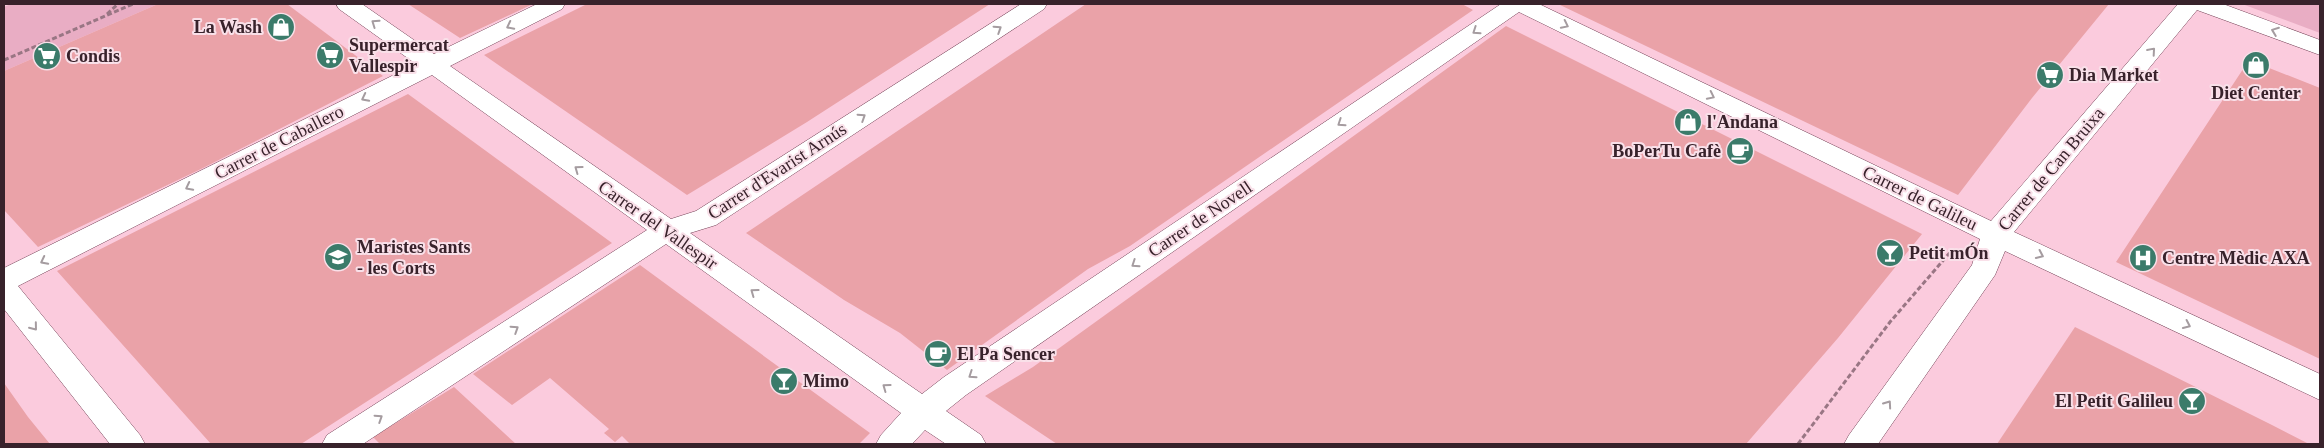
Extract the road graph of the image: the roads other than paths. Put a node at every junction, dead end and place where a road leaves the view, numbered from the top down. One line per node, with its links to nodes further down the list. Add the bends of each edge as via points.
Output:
1 (347, 4): 9 (street, Carrer del Vallespir, one-way to 1)
2 (554, 4): 9 (street, Carrer de Caballero, one-way to 9)
3 (1036, 4): 10 (street, Carrer d'Evarist Arnús, one-way to 3, via 706,218)
4 (1516, 4): 15 (street, Carrer de Novell, one-way to 15, via 955,386)
5 (1522, 4): 11 (street, Carrer de Galileu, one-way to 11)
6 (2190, 4): 11 (street, Carrer de Can Bruixa, one-way to 6)
7 (2203, 4): 8 (street, one-way to 7)
8 (2320, 48)
9 (433, 64): 10 (street, Carrer del Vallespir, one-way to 9); 12 (street, Carrer de Caballero, one-way to 12)
10 (666, 231): 15 (street, Carrer del Vallespir, one-way to 10); 17 (street, Carrer d'Evarist Arnús, one-way to 10)
11 (1996, 234): 14 (street, Carrer de Galileu, one-way to 14); 20 (street, Carrer de Can Bruixa, one-way to 11, via 1985,268)
12 (4, 280)
13 (4, 289): 16 (street, one-way to 16)
14 (2320, 388)
15 (922, 412): 18 (street, Carrer de Novell); 19 (street, Carrer del Vallespir)
16 (129, 444)
17 (338, 444)
18 (892, 444)
19 (970, 444)
20 (1860, 444)

